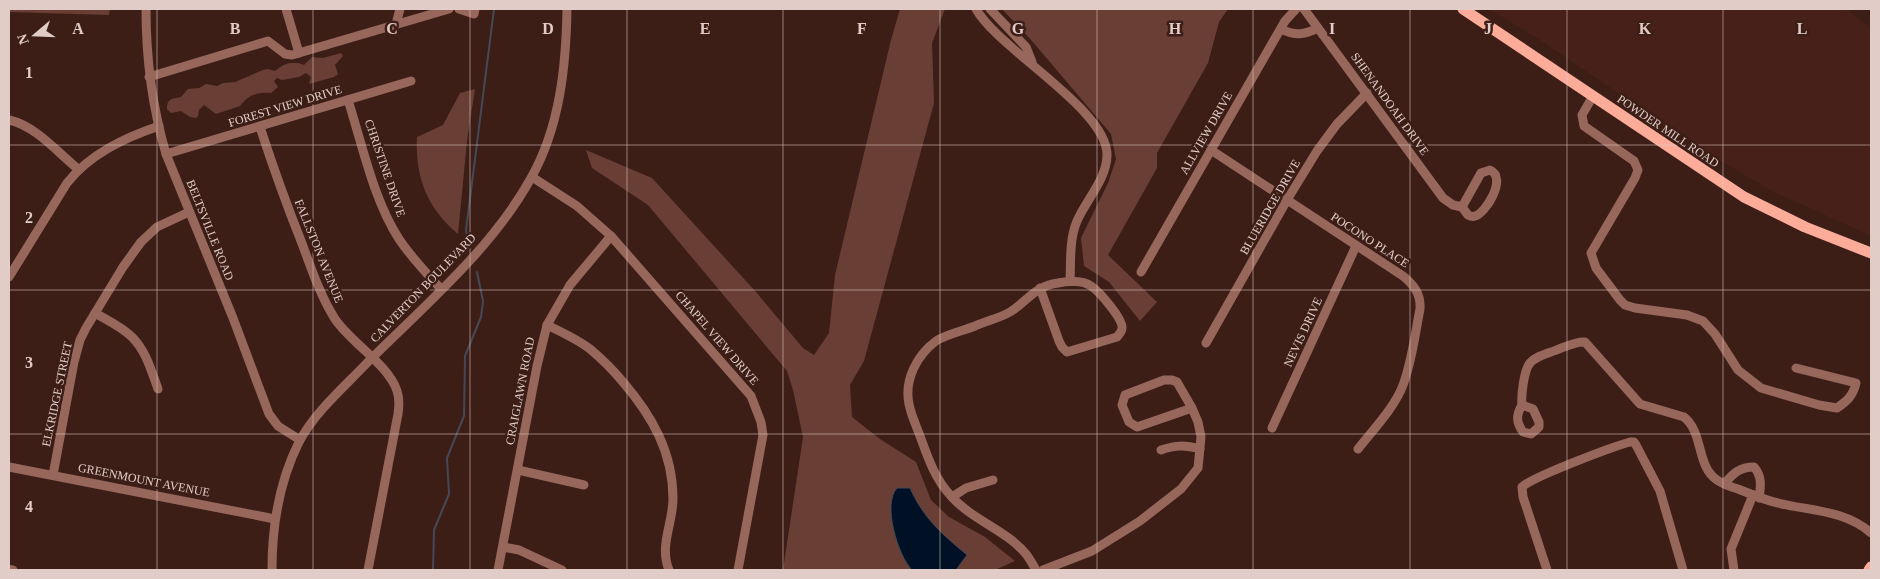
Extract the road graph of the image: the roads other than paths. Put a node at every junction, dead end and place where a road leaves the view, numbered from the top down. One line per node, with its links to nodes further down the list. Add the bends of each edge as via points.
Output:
1 (146, 9): 18 (street, BELTSVILLE ROAD)
2 (286, 9): 16 (street)
3 (400, 9): 13 (street)
4 (448, 9): 13 (street)
5 (459, 9): 6 (street, via 474,14)
6 (475, 9)
7 (567, 9): 29 (street, CALVERTON BOULEVARD, via 560,92 551,129)
8 (990, 9): 17 (street, via 1026,47)
9 (1296, 9): 15 (street, ALLVIEW DRIVE)
10 (1304, 9): 14 (street, SHENANDOAH DRIVE)
11 (1463, 9): 21 (main road, POWDER MILL ROAD)
12 (980, 10): 17 (street, via 994,32)
13 (396, 24): 16 (street)
14 (1318, 28): 15 (street, via 1300,35); 20 (street, SHENANDOAH DRIVE)
15 (1281, 29): 26 (street, ALLVIEW DRIVE)
16 (299, 53): 18 (street, via 284,54 268,41)
17 (1033, 64): 38 (street, via 1092,122 1102,135 1107,150 1104,174 1072,235)
18 (149, 77): 24 (street, BELTSVILLE ROAD)
19 (411, 81): 22 (street, FOREST VIEW DRIVE)
20 (1367, 93): 30 (street, BLUERIDGE DRIVE, via 1326,138); 31 (street, SHENANDOAH DRIVE, via 1443,198)
21 (1592, 96): 35 (main road, POWDER MILL ROAD, via 1744,197 1805,227); 45 (street, via 1582,115 1584,126 1637,166 1635,178 1591,253 1596,268 1629,307 1687,315 1703,321 1738,370 1761,388 1837,408 1854,392 1856,384)
22 (348, 100): 25 (street, FOREST VIEW DRIVE); 40 (street, CHRISTINE DRIVE, via 378,195 391,225 411,256)
23 (9, 120): 28 (street, via 26,127)
24 (158, 126): 27 (street, BELTSVILLE ROAD); 28 (street, via 112,146)
25 (260, 127): 27 (street, FOREST VIEW DRIVE); 44 (street, FALLSTON AVENUE, via 278,183 329,309 346,333)
26 (1211, 150): 30 (street, POCONO PLACE); 36 (street, ALLVIEW DRIVE)
27 (166, 154): 32 (street, BELTSVILLE ROAD)
28 (78, 169): 37 (street)
29 (532, 177): 33 (street, CHAPEL VIEW DRIVE, via 577,206); 40 (street, CALVERTON BOULEVARD, via 492,235)
30 (1288, 200): 34 (street, POCONO PLACE); 43 (street, BLUERIDGE DRIVE)
31 (1462, 207): 31 (street, SHENANDOAH DRIVE, via 1481,173 1494,172 1498,184 1483,211 1474,217)
32 (189, 212): 41 (street, ELKRIDGE STREET, via 163,224 141,242); 50 (street, BELTSVILLE ROAD, via 269,414 278,426)
33 (611, 236): 42 (street, CRAIGLAWN ROAD, via 570,285); 73 (street, CHAPEL VIEW DRIVE, via 731,371 751,396 758,412 763,436)
34 (1356, 246): 49 (street, NEVIS DRIVE); 52 (street, POCONO PLACE, via 1412,283 1420,302 1403,386)
35 (1871, 253)
36 (1141, 272)
37 (9, 277)
38 (1070, 281): 39 (street); 39 (street, via 1090,285 1119,317 1122,327 1116,337 1067,352 1062,347)
39 (1040, 288): 60 (street, via 1009,312 936,341 918,358 912,371 908,392 911,413 934,472)
40 (441, 289): 44 (street, CALVERTON BOULEVARD)
41 (95, 313): 46 (street, via 137,342); 56 (street, ELKRIDGE STREET, via 80,340 74,362)
42 (546, 325): 55 (street, CRAIGLAWN ROAD); 72 (street, via 591,350 643,406 654,424 671,469 673,502 665,550)
43 (1206, 343)
44 (372, 358): 50 (street, CALVERTON BOULEVARD, via 326,406); 69 (street, FALLSTON AVENUE, via 393,382 399,405)
45 (1796, 368)
46 (158, 389)
47 (1522, 405): 58 (street, via 1530,362 1586,342 1640,404 1688,421 1696,433 1709,472)
48 (1192, 408): 48 (street, via 1177,382 1172,380 1133,390 1125,394 1122,405 1130,422 1137,427); 51 (street, via 1201,437)
49 (1272, 428)
50 (300, 440): 62 (street, CALVERTON BOULEVARD, via 285,476)
51 (1200, 449): 53 (street, via 1182,445); 75 (street, via 1198,468 1181,489 1140,521 1092,551)
52 (1358, 449)
53 (1160, 450)
54 (9, 467): 56 (street, GREENMOUNT AVENUE)
55 (518, 470): 59 (street); 64 (street, CRAIGLAWN ROAD)
56 (53, 476): 62 (street, GREENMOUNT AVENUE)
57 (993, 480): 60 (street, via 966,488)
58 (1724, 484): 61 (street); 61 (street, via 1736,471 1754,467 1761,480)
59 (584, 485)
60 (952, 497): 74 (street, via 968,512 1013,542)
61 (1756, 497): 63 (street, via 1835,514 1857,522); 78 (street, via 1731,549)
62 (274, 519): 68 (street, CALVERTON BOULEVARD)
63 (1871, 533)
64 (503, 547): 70 (street, CRAIGLAWN ROAD); 71 (street, via 519,550)
65 (1871, 567): 79 (main road)
66 (9, 569): 67 (street)
67 (13, 570)
68 (272, 570)
69 (368, 570)
70 (498, 570)
71 (562, 570)
72 (667, 570)
73 (738, 570)
74 (1036, 570)
75 (1043, 570)
76 (1547, 570): 77 (street, via 1522,497 1522,487 1630,442 1636,445 1660,491)
77 (1683, 570)
78 (1734, 570)
79 (1868, 570)

